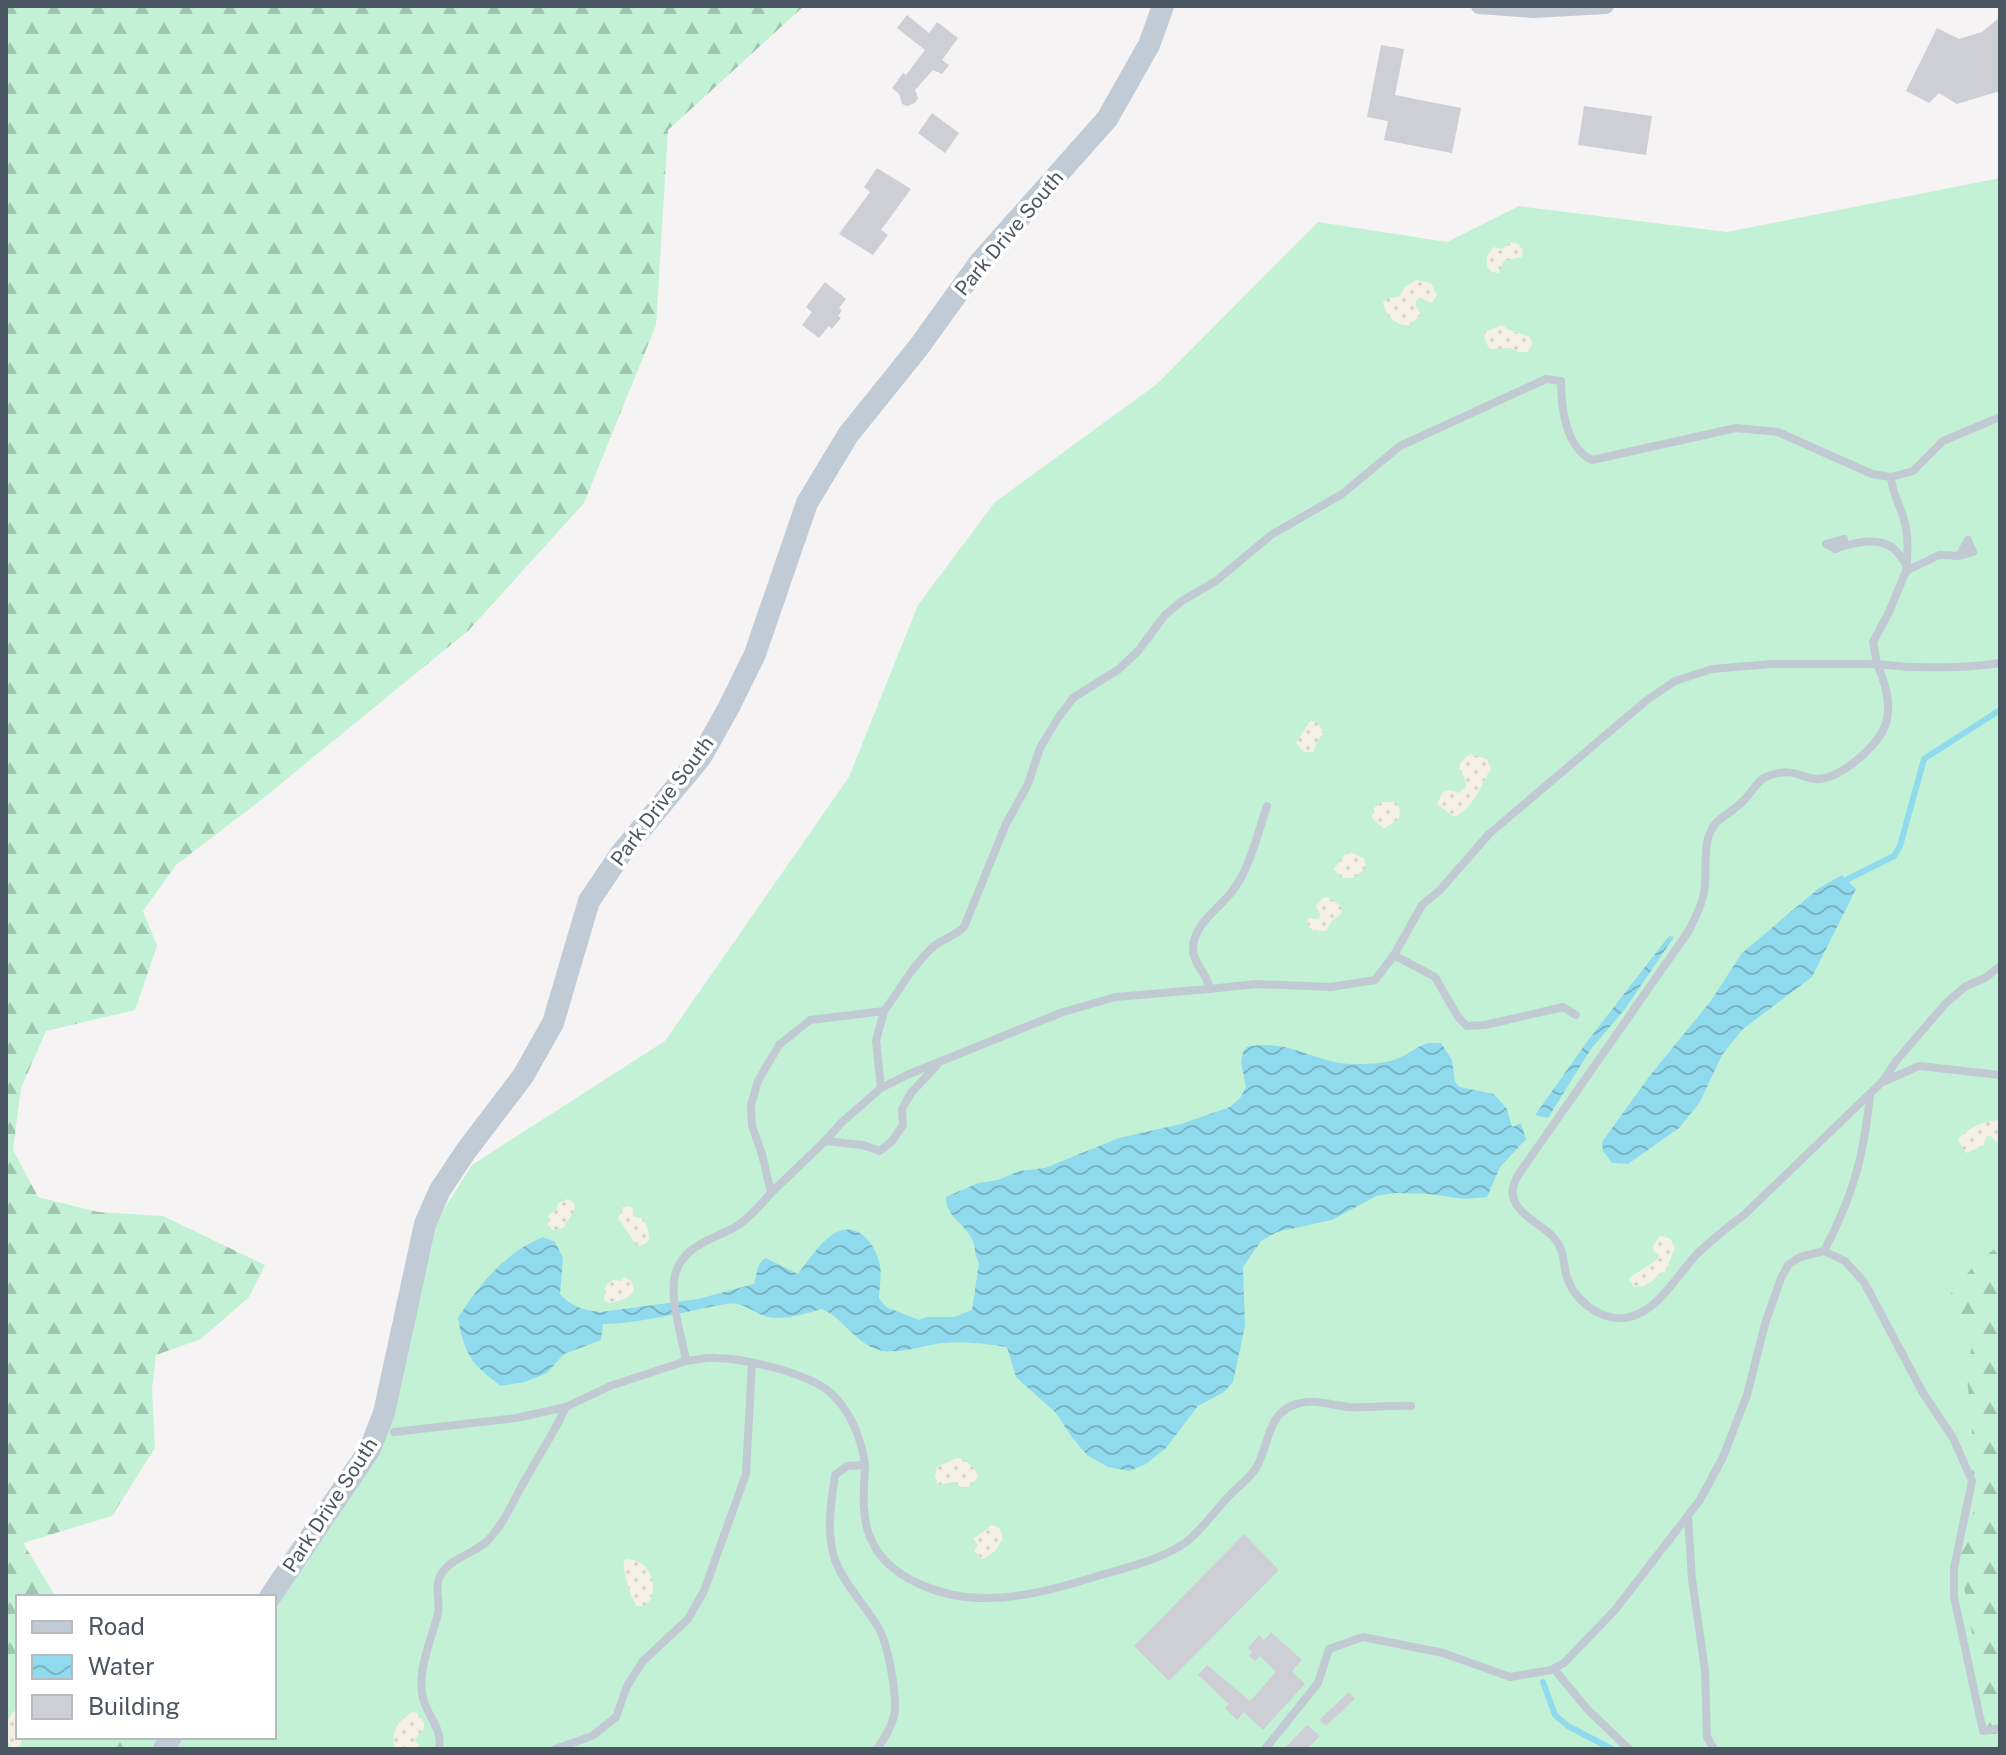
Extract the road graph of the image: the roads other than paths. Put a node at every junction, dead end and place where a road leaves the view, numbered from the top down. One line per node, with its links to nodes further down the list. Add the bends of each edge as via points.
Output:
1 (1163, 6): 32 (street, Park Drive South, via 1149,45 1107,119 980,262 848,435 807,503 755,654 729,707 701,757 622,852 589,901 553,1023 523,1076 440,1190 425,1224 388,1398 370,1449)
2 (1479, 6): 3 (street)
3 (1604, 6)
4 (2000, 417): 5 (lane, via 1943,441 1913,471)
5 (1891, 477): 8 (lane, via 1892,493 1905,520); 15 (lane, via 1872,474 1778,432 1745,429 1592,460 1583,456 1568,429 1561,381 1546,379 1400,446 1342,494 1271,535 1216,581 1182,601 1119,669 1073,698 1040,748 964,927 919,960)
6 (1844, 539): 8 (lane, via 1826,544 1835,549 1871,541 1893,547)
7 (1959, 556): 8 (lane, via 1939,555)
8 (1906, 568): 10 (lane, via 1873,642)
9 (2000, 663): 10 (lane, via 1952,669)
10 (1877, 664): 12 (lane, via 1712,669 1675,681 1489,834 1422,905); 21 (lane, via 1888,696 1886,723 1871,746 1834,775 1768,775 1715,824 1694,922 1514,1182 1513,1196 1519,1208 1556,1240 1576,1294 1608,1318 1628,1317 1674,1285 1693,1258)
11 (1267, 806): 14 (lane, via 1247,866 1198,930 1193,950)
12 (1394, 955): 14 (lane, via 1375,980 1331,987 1256,984); 16 (lane, via 1435,977 1467,1026 1563,1007)
13 (2000, 966): 19 (lane, via 1946,1003)
14 (1209, 989): 17 (lane, via 1116,997 1063,1012)
15 (884, 1011): 20 (lane, via 876,1041); 23 (lane, via 810,1020 779,1045 751,1105)
16 (1576, 1015)
17 (940, 1061): 20 (lane); 22 (lane, via 911,1093 902,1109 903,1125 880,1151)
18 (2000, 1075): 19 (lane, via 1919,1066)
19 (1883, 1081): 21 (lane)
20 (881, 1088): 22 (lane)
21 (1870, 1094): 24 (lane, via 1852,1192)
22 (825, 1141): 23 (lane)
23 (771, 1193): 25 (lane, via 735,1227 686,1254 675,1276)
24 (1824, 1251): 31 (lane, via 1800,1257 1781,1278 1742,1407 1713,1478); 34 (lane, via 1845,1261 1864,1282 1972,1481 1954,1568 1954,1597 1983,1731)
25 (686, 1361): 26 (lane); 28 (lane)
26 (752, 1363): 30 (lane, via 805,1378 834,1395 855,1426); 36 (lane, via 746,1474 704,1591 688,1619 643,1661 616,1717 592,1736)
27 (1411, 1406): 30 (lane, via 1349,1407 1311,1400 1290,1407 1273,1424 1248,1479 1185,1543 1083,1581 988,1598 913,1581 881,1554 867,1526)
28 (566, 1407): 29 (lane); 35 (lane, via 490,1538 447,1566 438,1580 439,1609 422,1686)
29 (394, 1432)
30 (865, 1465): 37 (lane, via 847,1466 835,1475 830,1532 839,1568 881,1632 888,1659 895,1709)
31 (1688, 1517): 33 (lane, via 1615,1610); 40 (lane, via 1707,1737)
32 (271, 1595)
33 (1554, 1669): 38 (lane, via 1510,1677 1443,1653 1363,1637 1329,1649 1318,1683); 39 (lane)
34 (2000, 1728)
35 (439, 1749)
36 (555, 1749)
37 (877, 1749)
38 (1265, 1749)
39 (1629, 1749)
40 (1714, 1749)

